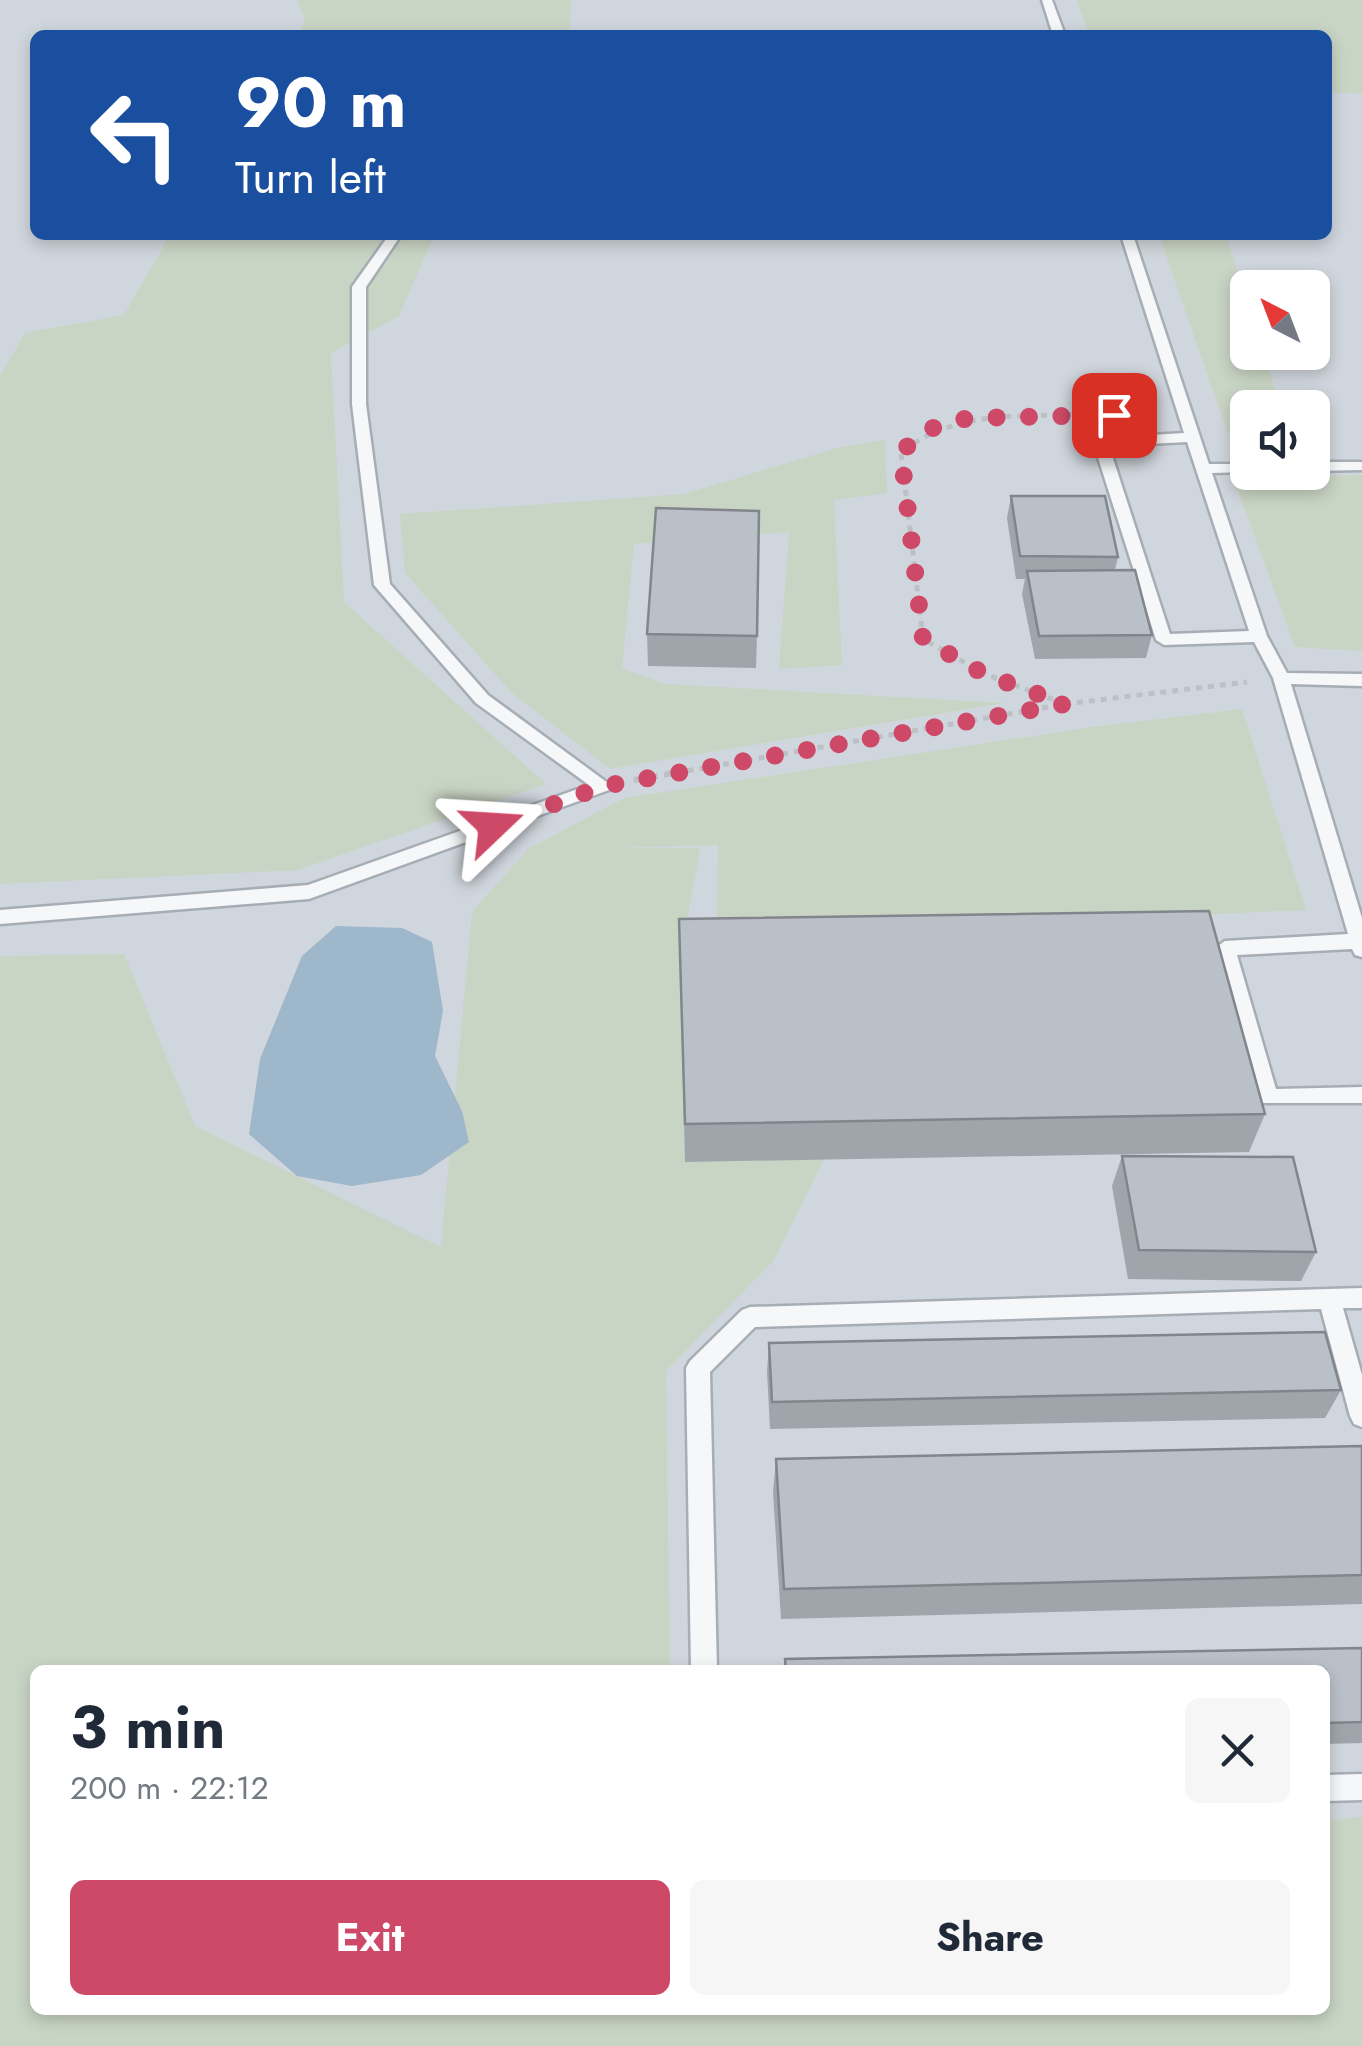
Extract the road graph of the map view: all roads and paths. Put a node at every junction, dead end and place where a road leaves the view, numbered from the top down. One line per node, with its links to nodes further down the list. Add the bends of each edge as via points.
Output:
1 (1048, 0): 2 (lane)
2 (1057, 30)
3 (392, 240): 15 (lane, via 359,287 359,404 382,585 482,699)
4 (1129, 240): 6 (lane)
5 (1088, 415): 14 (path, via 968,418 926,430 901,452 923,639 984,674)
6 (1194, 437): 10 (lane); 11 (lane, via 1100,442 1164,640)
7 (1362, 466): 8 (lane)
8 (1330, 467)
9 (1230, 468): 10 (lane)
10 (1203, 469): 11 (lane)
11 (1259, 636): 12 (lane)
12 (1281, 678): 13 (lane); 14 (path); 17 (lane)
13 (1362, 680)
14 (1065, 704): 15 (path)
15 (604, 786): 16 (lane, via 309,892)
16 (0, 917)
17 (1360, 945): 18 (lane, via 1226,948 1268,1097)
18 (1362, 1095)
19 (1362, 1298): 20 (lane)
20 (1329, 1300): 21 (lane); 22 (lane, via 750,1317 698,1368)
21 (1362, 1416)
22 (704, 1665)
23 (1362, 1787): 24 (lane)
24 (1330, 1788)

